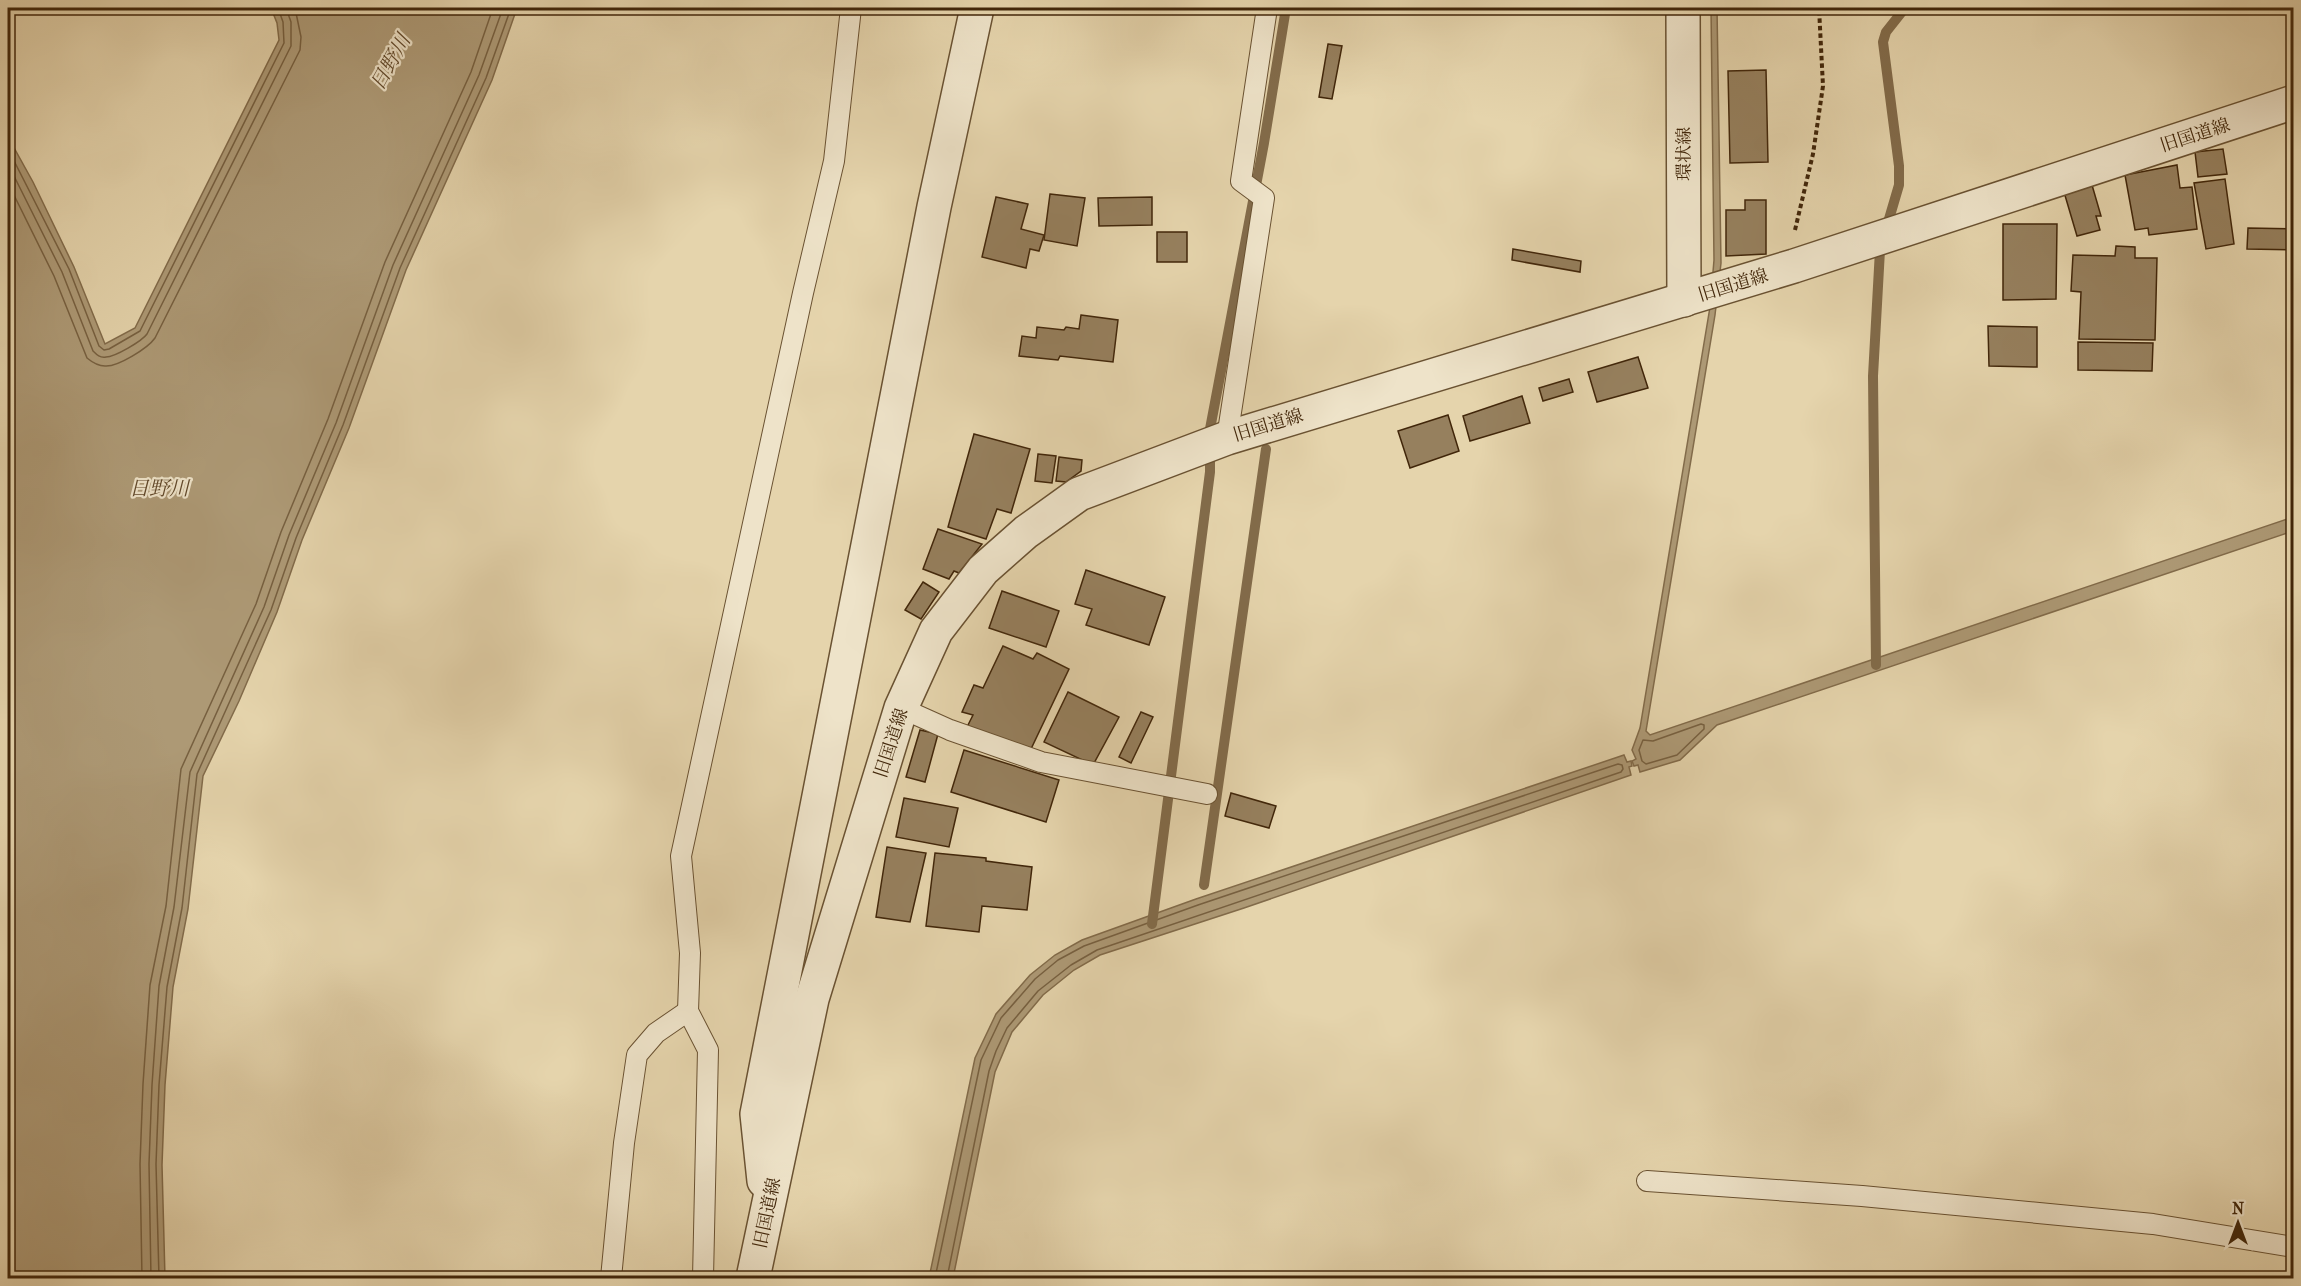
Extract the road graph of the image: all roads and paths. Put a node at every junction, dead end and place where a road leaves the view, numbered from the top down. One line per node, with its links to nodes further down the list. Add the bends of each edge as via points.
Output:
1 (851, 8): 12 (lane, via 834,161 681,856 690,953)
2 (977, 8): 14 (street, via 934,207 757,1114)
3 (1267, 8): 9 (lane, via 1241,181 1264,198)
4 (1683, 8): 8 (street, 環状線)
5 (1819, 8): 7 (path, via 1823,86 1813,154 1793,239)
6 (2294, 102): 7 (street, 旧国道線)
7 (1794, 266): 8 (street, 旧国道線)
8 (1684, 300): 9 (street, 旧国道線)
9 (1227, 438): 10 (street, 旧国道線, via 1079,494 1026,532 983,570 936,631)
10 (901, 708): 11 (lane, via 1041,762); 14 (street, 旧国道線, via 812,999)
11 (1207, 794)
12 (688, 1011): 16 (lane, via 656,1033 637,1055); 17 (lane, via 708,1050)
13 (1647, 1181): 15 (lane, via 1862,1196 2142,1223)
14 (767, 1211): 18 (street, 旧国道線)
15 (2294, 1246)
16 (610, 1278)
17 (703, 1278)
18 (753, 1278)

